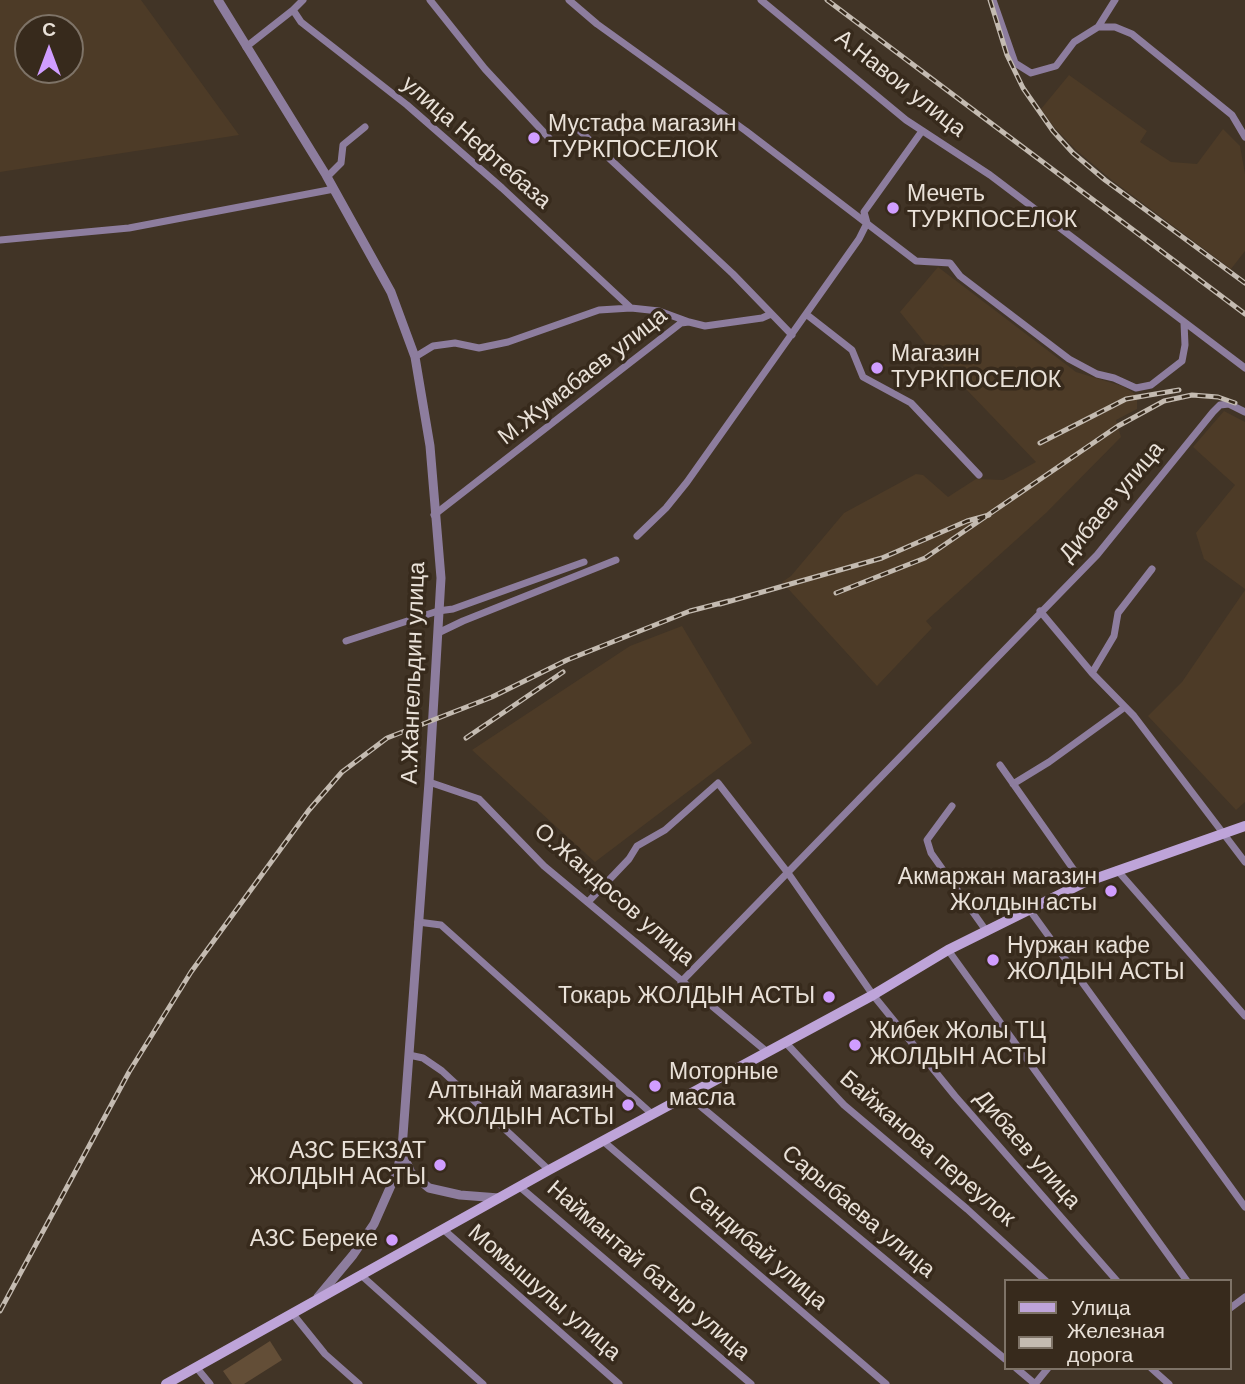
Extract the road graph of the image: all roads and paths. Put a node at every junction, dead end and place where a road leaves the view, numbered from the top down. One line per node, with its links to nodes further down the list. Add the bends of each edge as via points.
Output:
1 (218, 0): 10 (street, А.Жангельдин улица)
2 (303, 0): 8 (street)
3 (430, 0): 15 (street)
4 (569, 0): 18 (street)
5 (761, 0): 13 (street, А.Навои улица)
6 (993, 0): 9 (street, via 1015,63 1031,73 1056,66 1074,42)
7 (1115, 0): 9 (street)
8 (293, 10): 10 (street); 20 (street, улица Нефтебаза, via 301,22 407,105 502,188)
9 (1098, 27): 14 (street, via 1132,34 1232,115)
10 (247, 47): 16 (street, А.Жангельдин улица)
11 (567, 119): 21 (street)
12 (365, 127): 16 (street, via 343,145 341,163)
13 (922, 131): 18 (street, via 864,212); 24 (street, А.Навои улица, via 990,175)
14 (1245, 137)
15 (549, 138)
16 (327, 177): 17 (street, А.Жангельдин улица)
17 (334, 189): 19 (street, via 129,228); 26 (street, А.Жангельдин улица, via 391,292)
18 (867, 223): 22 (street); 24 (street, via 916,261 950,263 960,276 1069,359 1136,388 1151,385 1182,361)
19 (0, 240)
20 (631, 308): 23 (street, via 659,310); 26 (street, via 599,310 479,348 455,343 433,346)
21 (771, 314): 23 (street, М.Жумабаев улица, via 705,326); 25 (street)
22 (806, 314): 25 (street); 29 (street, via 852,349 863,377 911,403)
23 (689, 322): 30 (street, М.Жумабаев улица, via 681,323)
24 (1184, 323): 27 (street, А.Навои улица)
25 (792, 335): 31 (street, via 687,482)
26 (415, 357): 30 (street, А.Жангельдин улица, via 430,446)
27 (1245, 368)
28 (1245, 412): 36 (street, Дибаев улица, via 1220,405 1097,555)
29 (979, 475)
30 (434, 515): 35 (street, А.Жангельдин улица, via 441,578)
31 (637, 536)
32 (616, 560): 37 (street)
33 (584, 562): 35 (street)
34 (1152, 569): 39 (street, via 1118,613 1114,636)
35 (438, 611): 37 (street, А.Жангельдин улица); 38 (street)
36 (1040, 611): 39 (street); 49 (street, Дибаев улица)
37 (438, 633): 42 (street, А.Жангельдин улица)
38 (346, 641)
39 (1092, 673): 40 (street)
40 (1125, 707): 43 (street); 46 (street)
41 (1000, 765): 43 (street)
42 (429, 782): 51 (street, О.Жандосов улица, via 479,799 544,866); 53 (street, А.Жангельдин улица)
43 (1013, 784): 50 (street)
44 (952, 806): 54 (street, via 927,840 931,853)
45 (1245, 826): 46 (main road)
46 (1224, 834): 47 (street); 48 (main road)
47 (1245, 862)
48 (1117, 870): 50 (main road); 58 (street)
49 (788, 873): 51 (street, Дибаев улица, via 718,783 665,830 637,846); 56 (street, Дибаев улица); 57 (street, Дибаев улица)
50 (1083, 883): 52 (main road)
51 (588, 902): 56 (street, О.Жандосов улица)
52 (1029, 909): 54 (main road); 69 (street)
53 (418, 922): 61 (street, А.Жангельдин улица); 63 (street, via 441,925)
54 (987, 932): 55 (main road)
55 (948, 950): 57 (main road); 74 (street)
56 (681, 982): 60 (street, О.Жандосов улица)
57 (873, 995): 59 (main road); 73 (street, Дибаев улица)
58 (1245, 1016)
59 (785, 1042): 60 (main road); 72 (street, Байжанова переулок, via 844,1105)
60 (766, 1051): 62 (main road)
61 (409, 1055): 65 (street, А.Жангельдин улица); 66 (street, via 424,1058 442,1071)
62 (686, 1094): 63 (main road); 77 (street, Сарыбаева улица)
63 (652, 1114): 64 (main road)
64 (603, 1140): 66 (main road); 88 (street, Сандибай улица)
65 (402, 1149): 68 (street, via 411,1173 429,1188); 75 (street, А.Жангельдин улица, via 374,1224)
66 (549, 1170): 67 (main road)
67 (520, 1187): 68 (main road); 87 (street, Наймантай батыр улица)
68 (500, 1199): 70 (main road)
69 (1245, 1207)
70 (444, 1230): 71 (main road); 86 (street, Момышулы улица)
71 (362, 1276): 75 (main road); 85 (street)
72 (1044, 1279)
73 (1115, 1279)
74 (1185, 1279)
75 (317, 1299): 76 (main road)
76 (292, 1313): 78 (main road); 84 (street, via 325,1354)
77 (1004, 1358)
78 (196, 1367): 82 (main road); 83 (street)
79 (1018, 1370): 89 (street)
80 (1046, 1370): 89 (street)
81 (1154, 1370): 90 (street)
82 (166, 1384)
83 (210, 1384)
84 (359, 1384)
85 (483, 1384)
86 (619, 1384)
87 (751, 1384)
88 (886, 1384)
89 (1035, 1384)
90 (1169, 1384)

